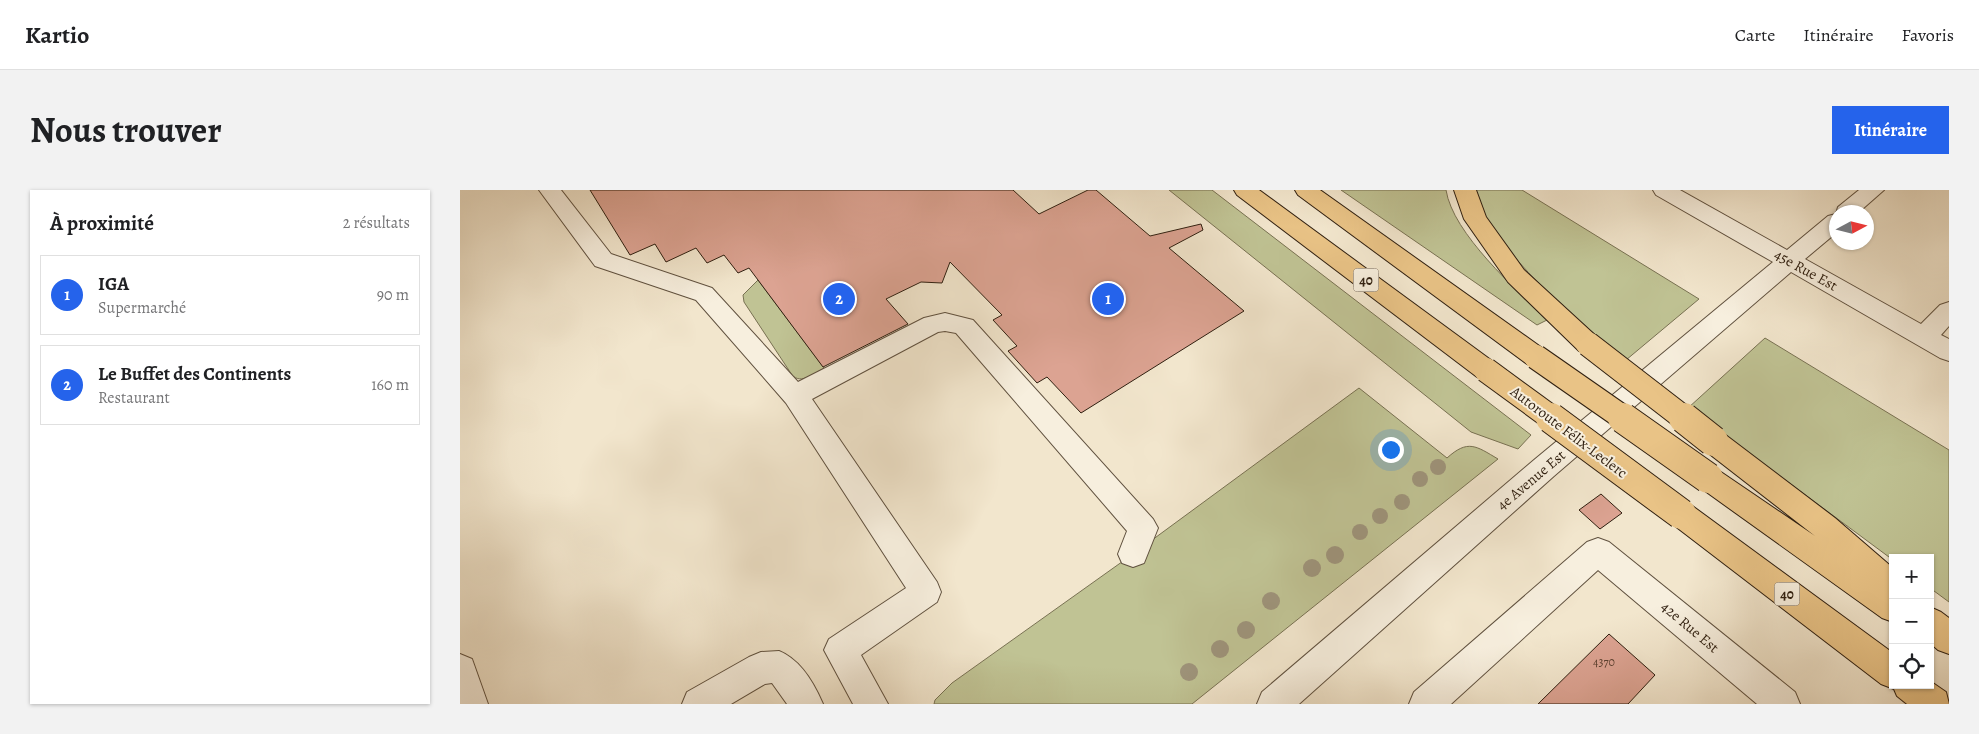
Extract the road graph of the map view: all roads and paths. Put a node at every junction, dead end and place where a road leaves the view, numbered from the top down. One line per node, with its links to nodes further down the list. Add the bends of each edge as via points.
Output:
1 (550, 190): 13 (street, via 603,260 704,294)
2 (1246, 190): 22 (highway, Autoroute Félix-Leclerc / 40, bridge)
3 (1306, 190): 16 (highway, 40, bridge, via 1536,357)
4 (1466, 190): 15 (highway, bridge, via 1475,219 1516,276 1588,344 1825,527)
5 (1664, 190): 9 (street, 45e Rue Est)
6 (1872, 190): 7 (street)
7 (1854, 205)
8 (1829, 227): 9 (street, 4e Avenue Est)
9 (1790, 260): 11 (street, 45e Rue Est); 28 (street, 4e Avenue Est, via 1544,468)
10 (1949, 311): 11 (street)
11 (1924, 336): 12 (street, 45e Rue Est)
12 (1949, 351)
13 (795, 396): 14 (street, via 933,324 945,322 964,326 1143,528); 27 (street, via 926,592 840,650)
14 (1133, 554)
15 (1889, 584)
16 (1889, 605)
17 (1934, 626): 19 (highway)
18 (1934, 638): 20 (highway)
19 (1949, 639)
20 (1949, 648)
21 (460, 670): 24 (street)
22 (1889, 670)
23 (1914, 689): 31 (highway)
24 (471, 704)
25 (699, 704): 26 (street, via 761,668 779,667)
26 (806, 704)
27 (871, 704)
28 (1274, 704)
29 (1426, 704): 30 (street, 42e Rue Est, via 1598,551)
30 (1783, 704)
31 (1934, 704)

